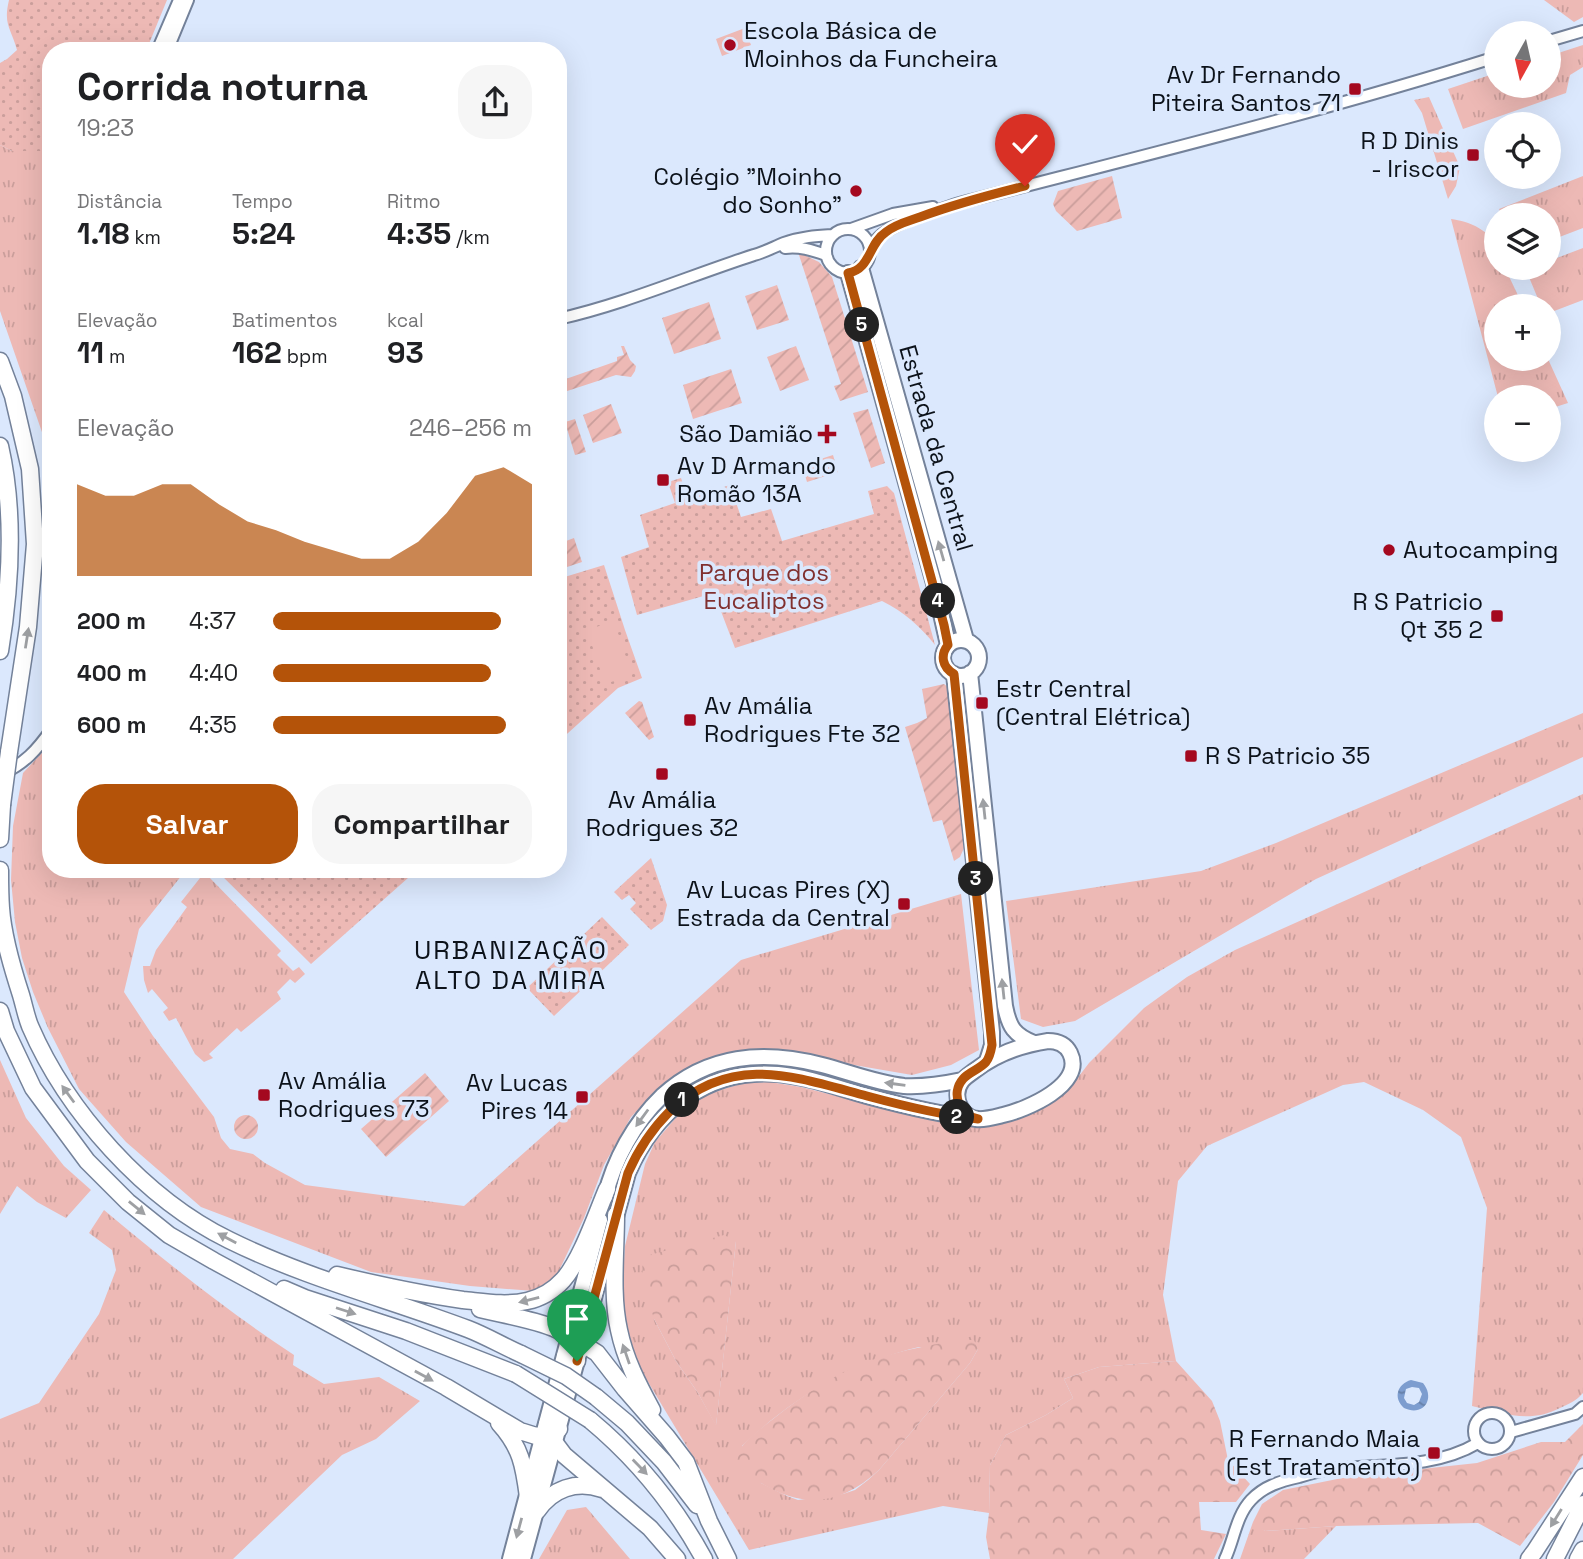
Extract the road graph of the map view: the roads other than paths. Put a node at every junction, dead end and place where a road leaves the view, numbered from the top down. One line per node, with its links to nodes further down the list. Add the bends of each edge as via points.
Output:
1 (179, 0): 5 (street)
2 (188, 0): 6 (street)
3 (1583, 31): 4 (street)
4 (1561, 37)
5 (161, 42)
6 (171, 42)
7 (1484, 61): 8 (street, via 1339,104)
8 (956, 204): 9 (street, via 904,212); 12 (street, via 885,232)
9 (851, 229): 10 (street); 12 (street, via 865,238)
10 (832, 235): 11 (street, via 786,242); 13 (street)
11 (767, 251): 13 (street, via 794,247); 15 (street)
12 (870, 253): 14 (street, via 867,262)
13 (826, 255): 14 (street, via 840,272)
14 (854, 271): 18 (main road, Estrada da Central, one-way to 14); 19 (main road, Estrada da Central)
15 (567, 317)
16 (0, 361): 27 (highway, one-way to 16, bridge, via 35,544 30,469)
17 (0, 446): 20 (highway, via 10,544)
18 (966, 640): 19 (main road); 21 (main road, via 978,653 977,665)
19 (948, 645): 22 (main road, via 943,662)
20 (0, 651)
21 (970, 673): 22 (main road); 24 (main road)
22 (954, 674): 25 (main road)
23 (42, 741): 26 (street, via 18,767)
24 (980, 769): 25 (main road); 30 (main road, one-way to 24, via 1023,1039 1007,1018)
25 (964, 771): 31 (main road, via 992,1032)
26 (0, 776)
27 (0, 839)
28 (0, 870): 36 (highway, one-way to 28, via 226,1239 161,1197 99,1137 56,1077 30,1025 10,960)
29 (0, 1010): 37 (highway, one-way to 37, via 33,1088 87,1161 128,1202)
30 (1034, 1043): 31 (main road); 33 (main road, via 1054,1041 1068,1050 1073,1064 1067,1079 1033,1105)
31 (987, 1061): 32 (main road)
32 (962, 1080): 33 (main road, via 959,1105); 34 (main road, one-way to 34, via 905,1086 787,1058 735,1058 691,1074 650,1107 616,1163)
33 (978, 1119): 35 (main road, via 945,1116 780,1074 754,1073 712,1083 679,1102 650,1134 635,1156)
34 (607, 1189): 38 (highway, one-way to 38, via 577,1259 549,1292 508,1304); 39 (main road)
35 (616, 1215): 39 (main road); 44 (highway, one-way to 35, via 637,1382 618,1328 614,1300)
36 (262, 1255): 38 (highway); 50 (highway, bridge, via 470,1330 566,1376 627,1423)
37 (214, 1261): 41 (highway, one-way to 41); 55 (highway, one-way to 55, bridge, via 516,1374 613,1439 648,1476)
38 (437, 1296): 39 (highway, via 552,1327)
39 (573, 1350): 43 (main road); 44 (highway, via 589,1348 597,1353)
40 (1583, 1407): 42 (street, via 1575,1414)
41 (484, 1410): 43 (highway, via 525,1433); 48 (highway, via 505,1429 519,1451)
42 (1511, 1432): 45 (street, via 1501,1447 1489,1449); 45 (street, via 1503,1416 1485,1414 1475,1427)
43 (551, 1433): 47 (highway, via 564,1455); 48 (main road)
44 (667, 1437): 50 (highway, via 685,1462)
45 (1478, 1443): 57 (street, via 1447,1457 1328,1470 1264,1488 1242,1513)
46 (1583, 1477): 58 (highway, one-way to 58)
47 (605, 1491): 48 (highway, via 571,1486); 54 (highway, via 650,1528)
48 (532, 1504): 52 (main road, one-way to 52); 53 (main road)
49 (1583, 1504): 59 (highway)
50 (709, 1521): 56 (highway)
51 (1583, 1550): 60 (highway)
52 (510, 1559)
53 (523, 1559)
54 (677, 1559)
55 (704, 1559)
56 (728, 1559)
57 (1225, 1559)
58 (1529, 1559)
59 (1555, 1559)
60 (1578, 1559)

